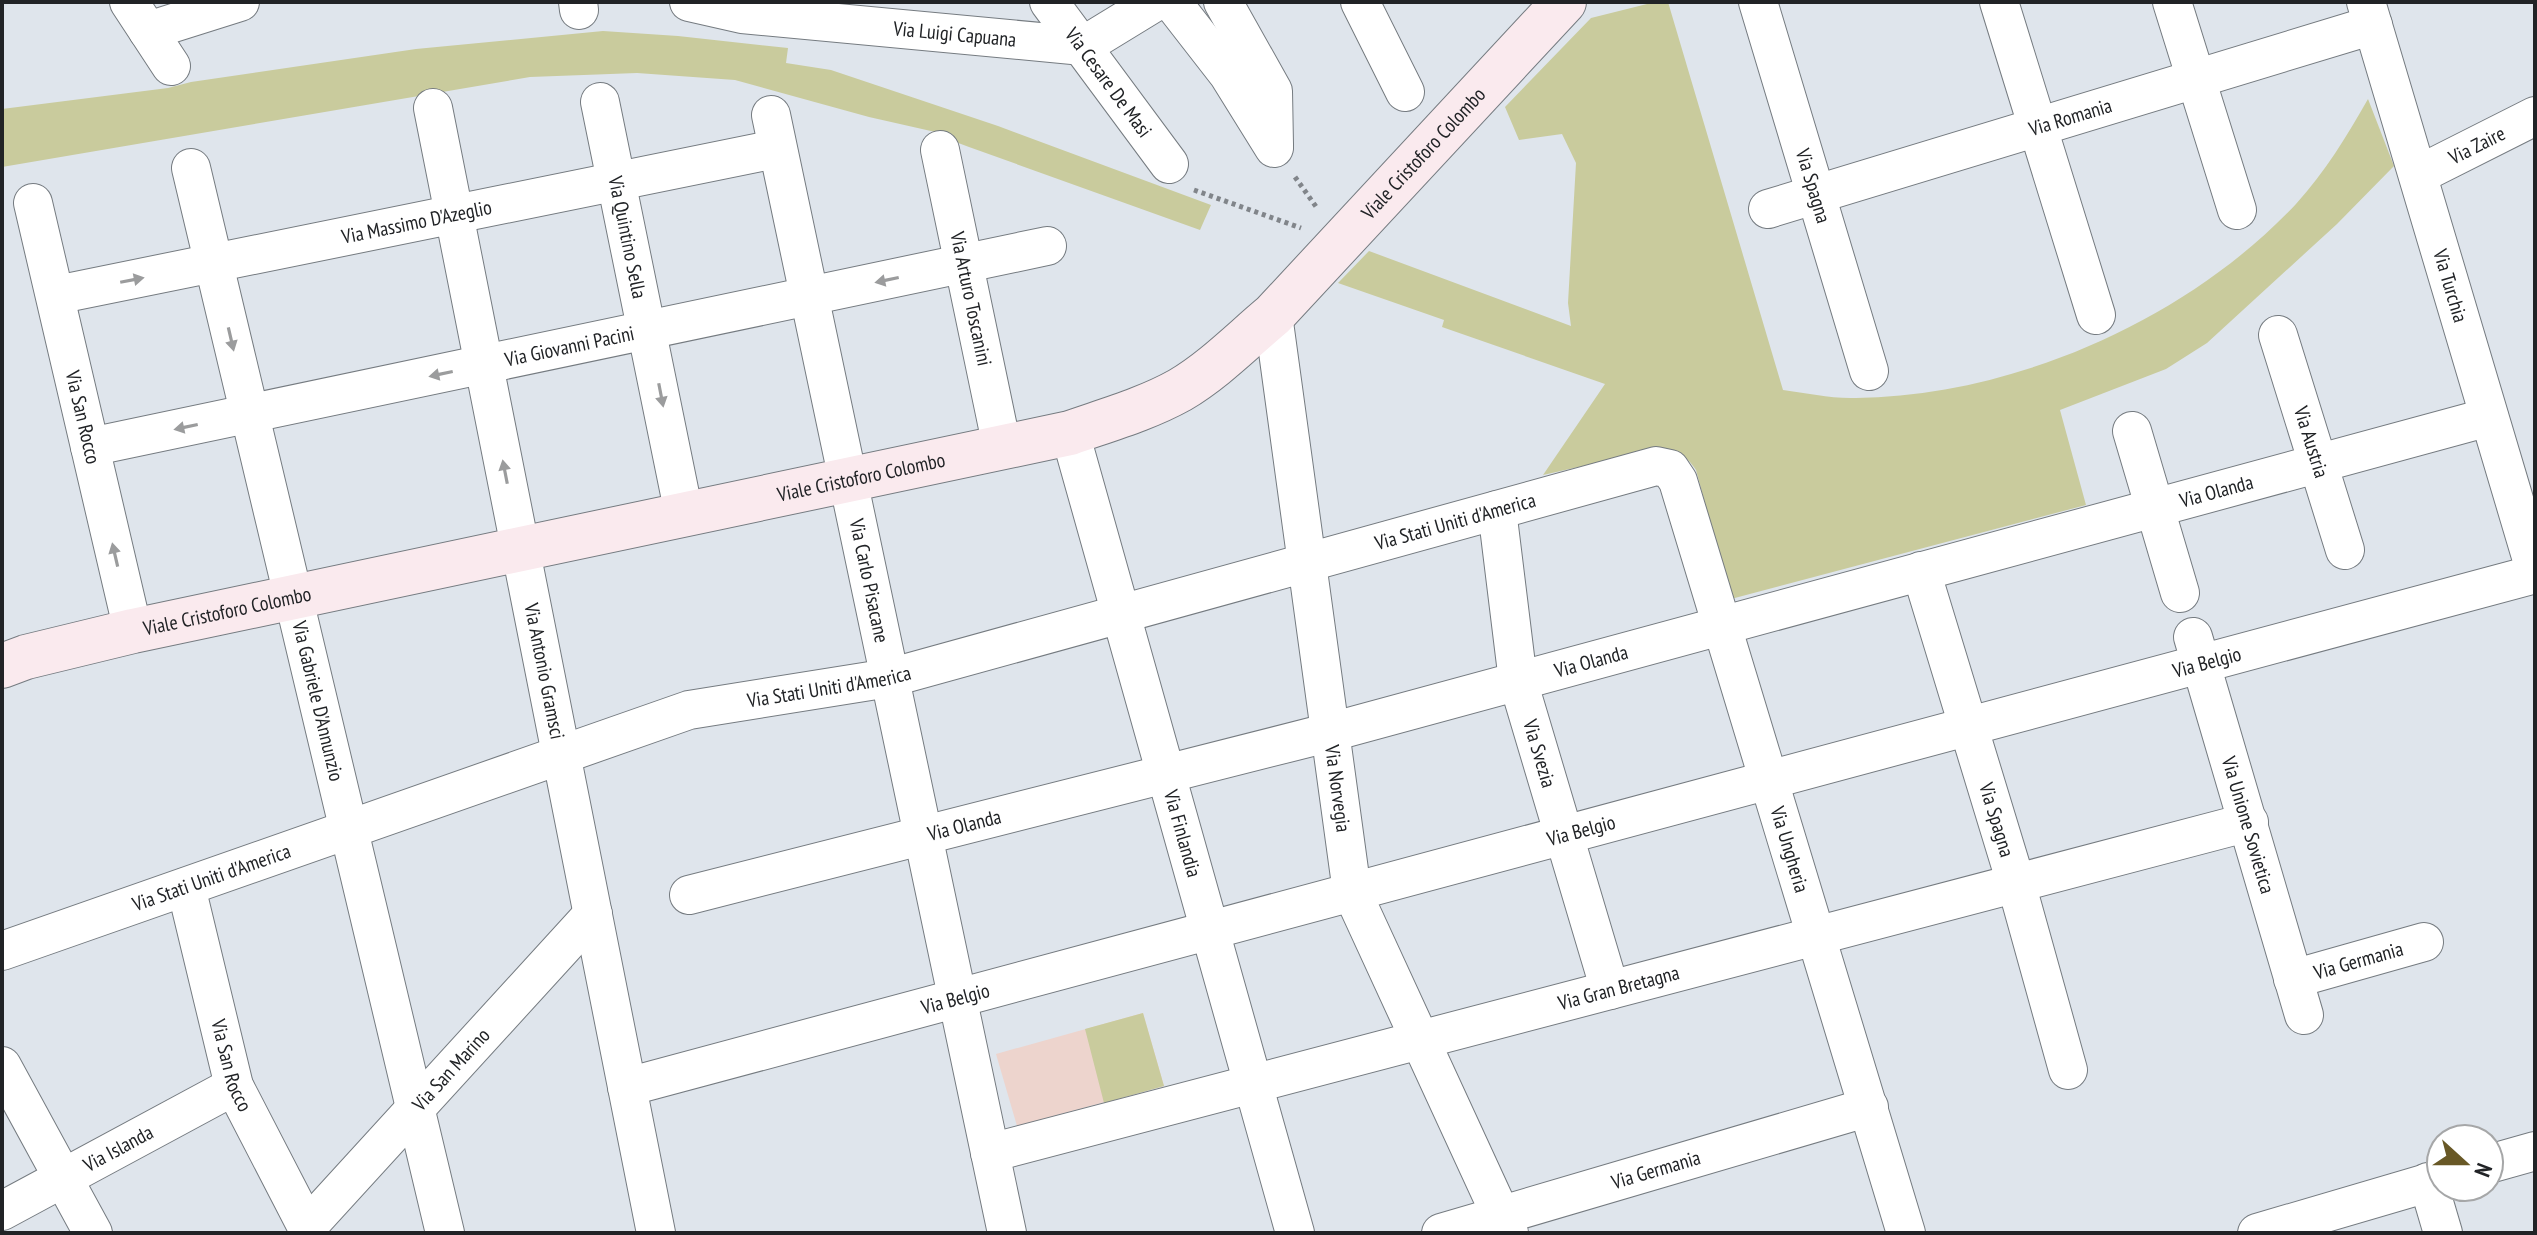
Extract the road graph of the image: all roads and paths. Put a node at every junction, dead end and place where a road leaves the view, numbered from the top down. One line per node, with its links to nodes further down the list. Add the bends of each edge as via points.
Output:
1 (240, 2): 13 (street)
2 (689, 2): 14 (street, Via Luigi Capuana, via 742,14)
3 (1049, 2): 14 (street, Via Cesare De Masi)
4 (1155, 2): 14 (street)
5 (1172, 2): 23 (street, via 1228,74)
6 (1223, 2): 23 (street, via 1273,91)
7 (1360, 2): 17 (street)
8 (1564, 2): 34 (street, Viale Cristoforo Colombo)
9 (1758, 2): 29 (street, Via Spagna)
10 (1999, 2): 21 (street)
11 (2172, 2): 16 (street)
12 (2369, 14): 16 (street, Via Romania); 27 (street, Via Turchia)
13 (139, 17): 15 (street)
14 (1083, 46): 26 (street, Via Cesare De Masi)
15 (171, 66)
16 (2196, 79): 21 (street, Via Romania); 32 (street)
17 (1405, 92)
18 (600, 102): 28 (street, Via Quintino Sella)
19 (433, 108): 33 (street, Via Antonio Gramsci)
20 (2535, 116): 27 (street, Via Zaire)
21 (2038, 127): 29 (street, Via Romania); 41 (street)
22 (774, 132): 28 (street, Via Massimo D'Azeglio); 39 (street, Via Carlo Pisacane)
23 (1274, 148): 34 (path)
24 (940, 150): 37 (street, Via Arturo Toscanini)
25 (191, 168): 36 (street, Via Gabriele D'Annunzio)
26 (1176, 175): 34 (path)
27 (2418, 175): 47 (street, Via Turchia)
28 (618, 181): 33 (street, Via Massimo D'Azeglio); 42 (street, Via Quintino Sella)
29 (1816, 194): 31 (street, Via Romania); 45 (street, Via Spagna)
30 (33, 203): 38 (street, Via San Rocco)
31 (1768, 209)
32 (2237, 210)
33 (454, 214): 36 (street, Via Massimo D'Azeglio); 44 (street, Via Antonio Gramsci)
34 (1341, 241): 40 (street, Viale Cristoforo Colombo)
35 (1047, 246): 37 (street, Via Giovanni Pacini)
36 (213, 263): 38 (street, Via Massimo D'Azeglio, one-way to 36); 46 (street, Via Gabriele D'Annunzio, one-way to 46)
37 (963, 264): 39 (street, Via Giovanni Pacini, one-way to 39); 51 (street, Via Arturo Toscanini)
38 (56, 295): 50 (street, Via San Rocco)
39 (808, 297): 42 (street, Via Giovanni Pacini); 54 (street, Via Carlo Pisacane)
40 (1273, 315): 49 (street, Viale Cristoforo Colombo, via 1181,389); 60 (street, Via Norvegia)
41 (2096, 315)
42 (648, 330): 44 (street, Via Giovanni Pacini); 57 (street, Via Quintino Sella, one-way to 57)
43 (2278, 335): 52 (street, Via Austria)
44 (484, 365): 46 (street, Via Giovanni Pacini, one-way to 46); 58 (street, Via Antonio Gramsci, one-way to 44)
45 (1869, 371)
46 (248, 414): 50 (street, Via Giovanni Pacini, one-way to 50); 64 (street, Via Gabriele D'Annunzio)
47 (2489, 417): 52 (street, Via Olanda); 62 (street, Via Turchia)
48 (2132, 431): 55 (street)
49 (1070, 433): 51 (street, Viale Cristoforo Colombo); 65 (street, Via Finlandia)
50 (90, 447): 67 (street, Via San Rocco, one-way to 50)
51 (1002, 447): 54 (street, Viale Cristoforo Colombo)
52 (2318, 464): 55 (street, Via Olanda); 59 (street, Via Austria)
53 (1670, 469): 56 (street, Via Stati Uniti d'America, via 1656,466); 66 (street, Via Ungheria)
54 (847, 479): 57 (street, Viale Cristoforo Colombo); 70 (street, Via Carlo Pisacane)
55 (2155, 508): 61 (street, Via Olanda); 63 (street)
56 (1497, 510): 60 (street, Via Stati Uniti d'America); 71 (street, Via Svezia)
57 (684, 514): 58 (street, Viale Cristoforo Colombo)
58 (520, 549): 64 (street, Viale Cristoforo Colombo); 74 (street, Via Antonio Gramsci)
59 (2345, 550)
60 (1307, 563): 65 (street, Via Stati Uniti d'America); 73 (street, Via Norvegia)
61 (1921, 571): 66 (street, Via Olanda); 72 (street, Via Spagna)
62 (2535, 572): 68 (street, Via Belgio)
63 (2180, 593)
64 (293, 598): 67 (street, Viale Cristoforo Colombo); 78 (street, Via Gabriele D'Annunzio)
65 (1121, 614): 70 (street, Via Stati Uniti d'America); 75 (street, Via Finlandia)
66 (1722, 626): 71 (street, Via Olanda); 76 (street, Via Ungheria)
67 (133, 631): 69 (street, Viale Cristoforo Colombo)
68 (2198, 650): 72 (street, Via Belgio); 77 (street, Via Unione Sovietica)
69 (2, 666)
70 (889, 678): 74 (street, Via Stati Uniti d'America, via 689,710); 80 (street, Via Carlo Pisacane)
71 (1518, 681): 73 (street, Via Olanda); 79 (street, Via Svezia)
72 (1968, 726): 76 (street, Via Belgio); 81 (street, Via Spagna)
73 (1331, 732): 75 (street, Via Olanda); 83 (street, Via Norvegia)
74 (561, 755): 78 (street, Via Stati Uniti d'America); 85 (street, Via Antonio Gramsci)
75 (1166, 774): 80 (street, Via Olanda); 86 (street, Via Finlandia)
76 (1769, 780): 79 (street, Via Belgio); 87 (street, Via Ungheria)
77 (2249, 822): 81 (street, Via Gran Bretagna); 91 (street, Via Unione Sovietica)
78 (348, 830): 82 (street, Via Stati Uniti d'America); 100 (street, Via Gabriele D'Annunzio)
79 (1564, 835): 83 (street, Via Belgio); 90 (street, Via Svezia)
80 (923, 837): 84 (street, Via Olanda); 92 (street, Via Carlo Pisacane)
81 (2016, 883): 87 (street, Via Gran Bretagna); 95 (street, Via Spagna)
82 (186, 887): 89 (street, Via Stati Uniti d'America); 97 (street, Via San Rocco)
83 (1352, 892): 86 (street, Via Belgio); 93 (street, Via Norvegia)
84 (689, 895)
85 (593, 914): 98 (street, Via Antonio Gramsci); 100 (street, Via San Marino)
86 (1210, 930): 92 (street, Via Belgio); 96 (street, Via Finlandia)
87 (1817, 936): 90 (street, Via Gran Bretagna); 99 (street, Via Ungheria)
88 (2424, 942): 91 (street, Via Germania)
89 (2, 951)
90 (1610, 990): 93 (street, Via Gran Bretagna)
91 (2298, 997)
92 (957, 998): 98 (street, Via Belgio); 102 (street, Via Carlo Pisacane)
93 (1420, 1040): 96 (street, Via Gran Bretagna); 108 (street, Via Norvegia)
94 (2, 1066): 104 (street)
95 (2068, 1070)
96 (1253, 1084): 102 (street, Via Gran Bretagna); 114 (street, Via Finlandia)
97 (234, 1086): 104 (street, Via Islanda); 109 (street, Via San Rocco)
98 (627, 1087): 112 (street, Via Antonio Gramsci)
99 (1869, 1107): 108 (street, Via Germania); 116 (street, Via Ungheria)
100 (415, 1108): 109 (street, Via San Marino); 111 (street, Via Gabriele D'Annunzio)
101 (2535, 1151): 103 (street)
102 (990, 1153): 113 (street, Via Carlo Pisacane)
103 (2505, 1159)
104 (63, 1178): 107 (street, Via Islanda); 110 (street)
105 (2425, 1183): 117 (street)
106 (2438, 1203): 118 (street)
107 (2, 1211)
108 (1505, 1224): 115 (street, Via Germania)
109 (309, 1229)
110 (93, 1233)
111 (445, 1233)
112 (656, 1233)
113 (1007, 1233)
114 (1295, 1233)
115 (1441, 1233)
116 (1906, 1233)
117 (2257, 1233)
118 (2443, 1233)

